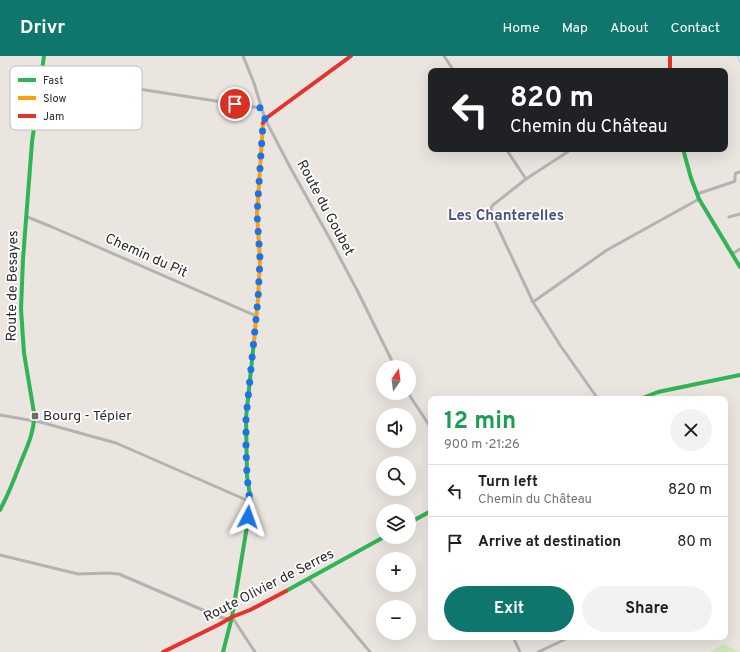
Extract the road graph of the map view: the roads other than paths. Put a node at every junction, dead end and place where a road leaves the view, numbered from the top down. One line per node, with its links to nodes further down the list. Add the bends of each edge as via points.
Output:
1 (44, 56): 6 (street, Route de Besayes)
2 (243, 56): 10 (street, Route du Goubet)
3 (351, 56): 11 (street)
4 (444, 56): 7 (street)
5 (670, 56): 8 (street)
6 (43, 66)
7 (452, 68)
8 (670, 68)
9 (142, 90): 10 (street)
10 (261, 108): 11 (street, Route du Goubet)
11 (265, 119): 27 (street, via 257,214 260,259); 28 (street, Route du Goubet)
12 (34, 130): 21 (street, Route de Besayes)
13 (508, 152): 17 (street)
14 (567, 152): 17 (street)
15 (683, 152): 18 (street)
16 (740, 172): 18 (street, via 734,175 735,181)
17 (526, 179): 26 (street, via 490,210)
18 (697, 194): 19 (street)
19 (699, 199): 24 (street); 26 (street, via 607,250)
20 (740, 214): 22 (street)
21 (26, 217): 27 (street, Chemin du Pit); 33 (street, Route de Besayes, via 21,309 24,353)
22 (729, 217)
23 (740, 249): 24 (street)
24 (732, 254): 25 (street)
25 (740, 267)
26 (533, 302): 30 (street)
27 (256, 316): 38 (street, via 246,418)
28 (392, 360)
29 (740, 376): 31 (street)
30 (596, 396)
31 (648, 396)
32 (413, 400): 37 (street)
33 (34, 413): 35 (street); 36 (street, Route de Besayes)
34 (0, 414): 35 (street)
35 (26, 419): 36 (street)
36 (35, 421): 38 (street, via 116,443); 39 (street, Route de Besayes)
37 (428, 423)
38 (250, 502): 45 (street)
39 (0, 510)
40 (428, 513): 41 (street)
41 (416, 519)
42 (376, 542): 44 (street, Route Olivier de Serres)
43 (0, 555): 45 (street, via 78,574 119,574 219,617)
44 (310, 579): 45 (street, Route Olivier de Serres); 51 (street)
45 (230, 618): 48 (street, Route Olivier de Serres); 49 (street); 50 (street)
46 (514, 640): 52 (street)
47 (564, 640): 53 (street)
48 (163, 652)
49 (223, 652)
50 (255, 652)
51 (370, 652)
52 (520, 652)
53 (538, 652)

